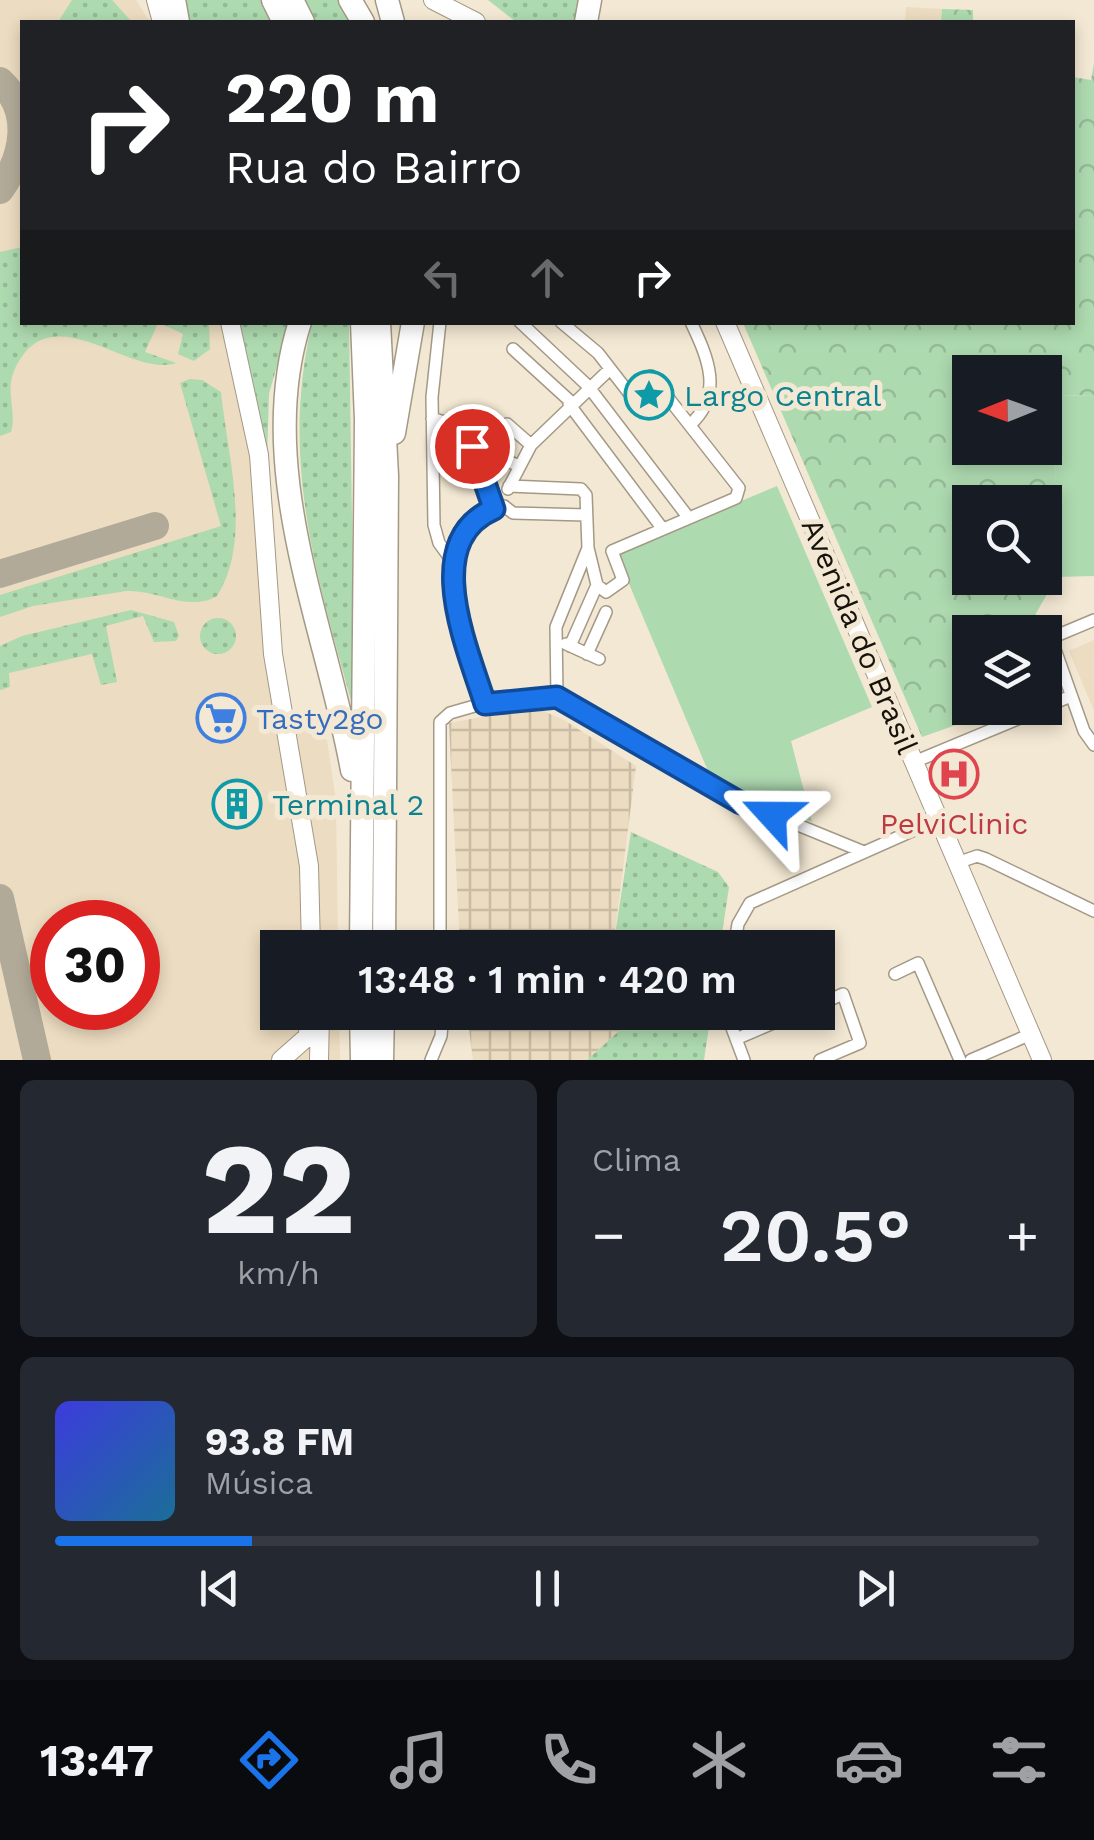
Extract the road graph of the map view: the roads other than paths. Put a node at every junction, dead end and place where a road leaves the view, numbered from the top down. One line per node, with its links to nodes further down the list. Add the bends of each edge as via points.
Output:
1 (433, 0): 2 (street)
2 (465, 12)
3 (231, 325): 41 (street, via 259,455)
4 (299, 325): 45 (highway, via 289,356 285,426 293,521 342,712)
5 (362, 325): 45 (highway)
6 (379, 325): 23 (highway)
7 (413, 325): 23 (highway)
8 (440, 325): 17 (street)
9 (523, 325): 15 (street)
10 (564, 325): 14 (street)
11 (692, 325): 19 (street, via 712,380 702,412)
12 (726, 325): 43 (street, Avenida do Brasil)
13 (513, 349): 16 (street)
14 (610, 369): 15 (street); 19 (street, via 629,393 651,376)
15 (588, 386): 16 (street); 27 (street)
16 (570, 403): 20 (street); 28 (street)
17 (432, 419): 21 (street, via 443,420); 30 (street, via 434,525)
18 (507, 424): 20 (street)
19 (690, 425): 27 (street, via 738,484 738,496)
20 (531, 445): 22 (street)
21 (472, 446): 22 (street); 25 (street)
22 (517, 465): 24 (street)
23 (387, 476): 52 (highway)
24 (509, 486): 25 (street); 26 (street, via 584,490)
25 (499, 507): 26 (street); 30 (street, via 468,526)
26 (586, 514): 29 (street)
27 (688, 517): 28 (street)
28 (662, 528): 31 (street, via 612,551 620,585 606,592)
29 (588, 548): 31 (street); 34 (street)
30 (455, 565): 39 (street, via 462,632)
31 (597, 585): 35 (street)
32 (606, 612): 35 (street, via 593,656)
33 (1094, 620): 36 (street, via 1052,638)
34 (555, 638): 35 (street); 37 (street)
35 (570, 646)
36 (1071, 696): 38 (street); 42 (street)
37 (557, 697): 39 (street); 46 (street, via 739,802)
38 (1062, 700)
39 (485, 704): 53 (street, via 443,716 438,732)
40 (1002, 725): 43 (street)
41 (284, 728): 49 (street, via 309,866); 50 (street, via 316,847)
42 (1094, 745)
43 (914, 762): 44 (street, Avenida do Brasil)
44 (939, 820): 46 (street); 47 (street, Avenida do Brasil)
45 (362, 824): 51 (highway)
46 (864, 852): 54 (street, via 750,904)
47 (957, 863): 48 (street, via 986,859); 64 (street, Avenida do Brasil)
48 (1094, 911)
49 (310, 930)
50 (318, 930)
51 (361, 930)
52 (384, 930)
53 (440, 930)
54 (737, 930)
55 (895, 974): 74 (street, via 918,963)
56 (835, 998): 73 (street, via 843,994 860,1043)
57 (310, 1030): 66 (street)
58 (317, 1030): 68 (street)
59 (361, 1030): 69 (highway)
60 (383, 1030): 70 (highway)
61 (442, 1030): 71 (street)
62 (733, 1030): 65 (street)
63 (757, 1030): 65 (street)
64 (1031, 1034): 75 (street); 76 (street, Avenida do Brasil)
65 (736, 1039): 72 (street)
66 (286, 1055): 67 (street, via 301,1050)
67 (310, 1060)
68 (319, 1060)
69 (362, 1060)
70 (382, 1060)
71 (430, 1060)
72 (744, 1060)
73 (820, 1060)
74 (960, 1060)
75 (971, 1060)
76 (1042, 1060)

